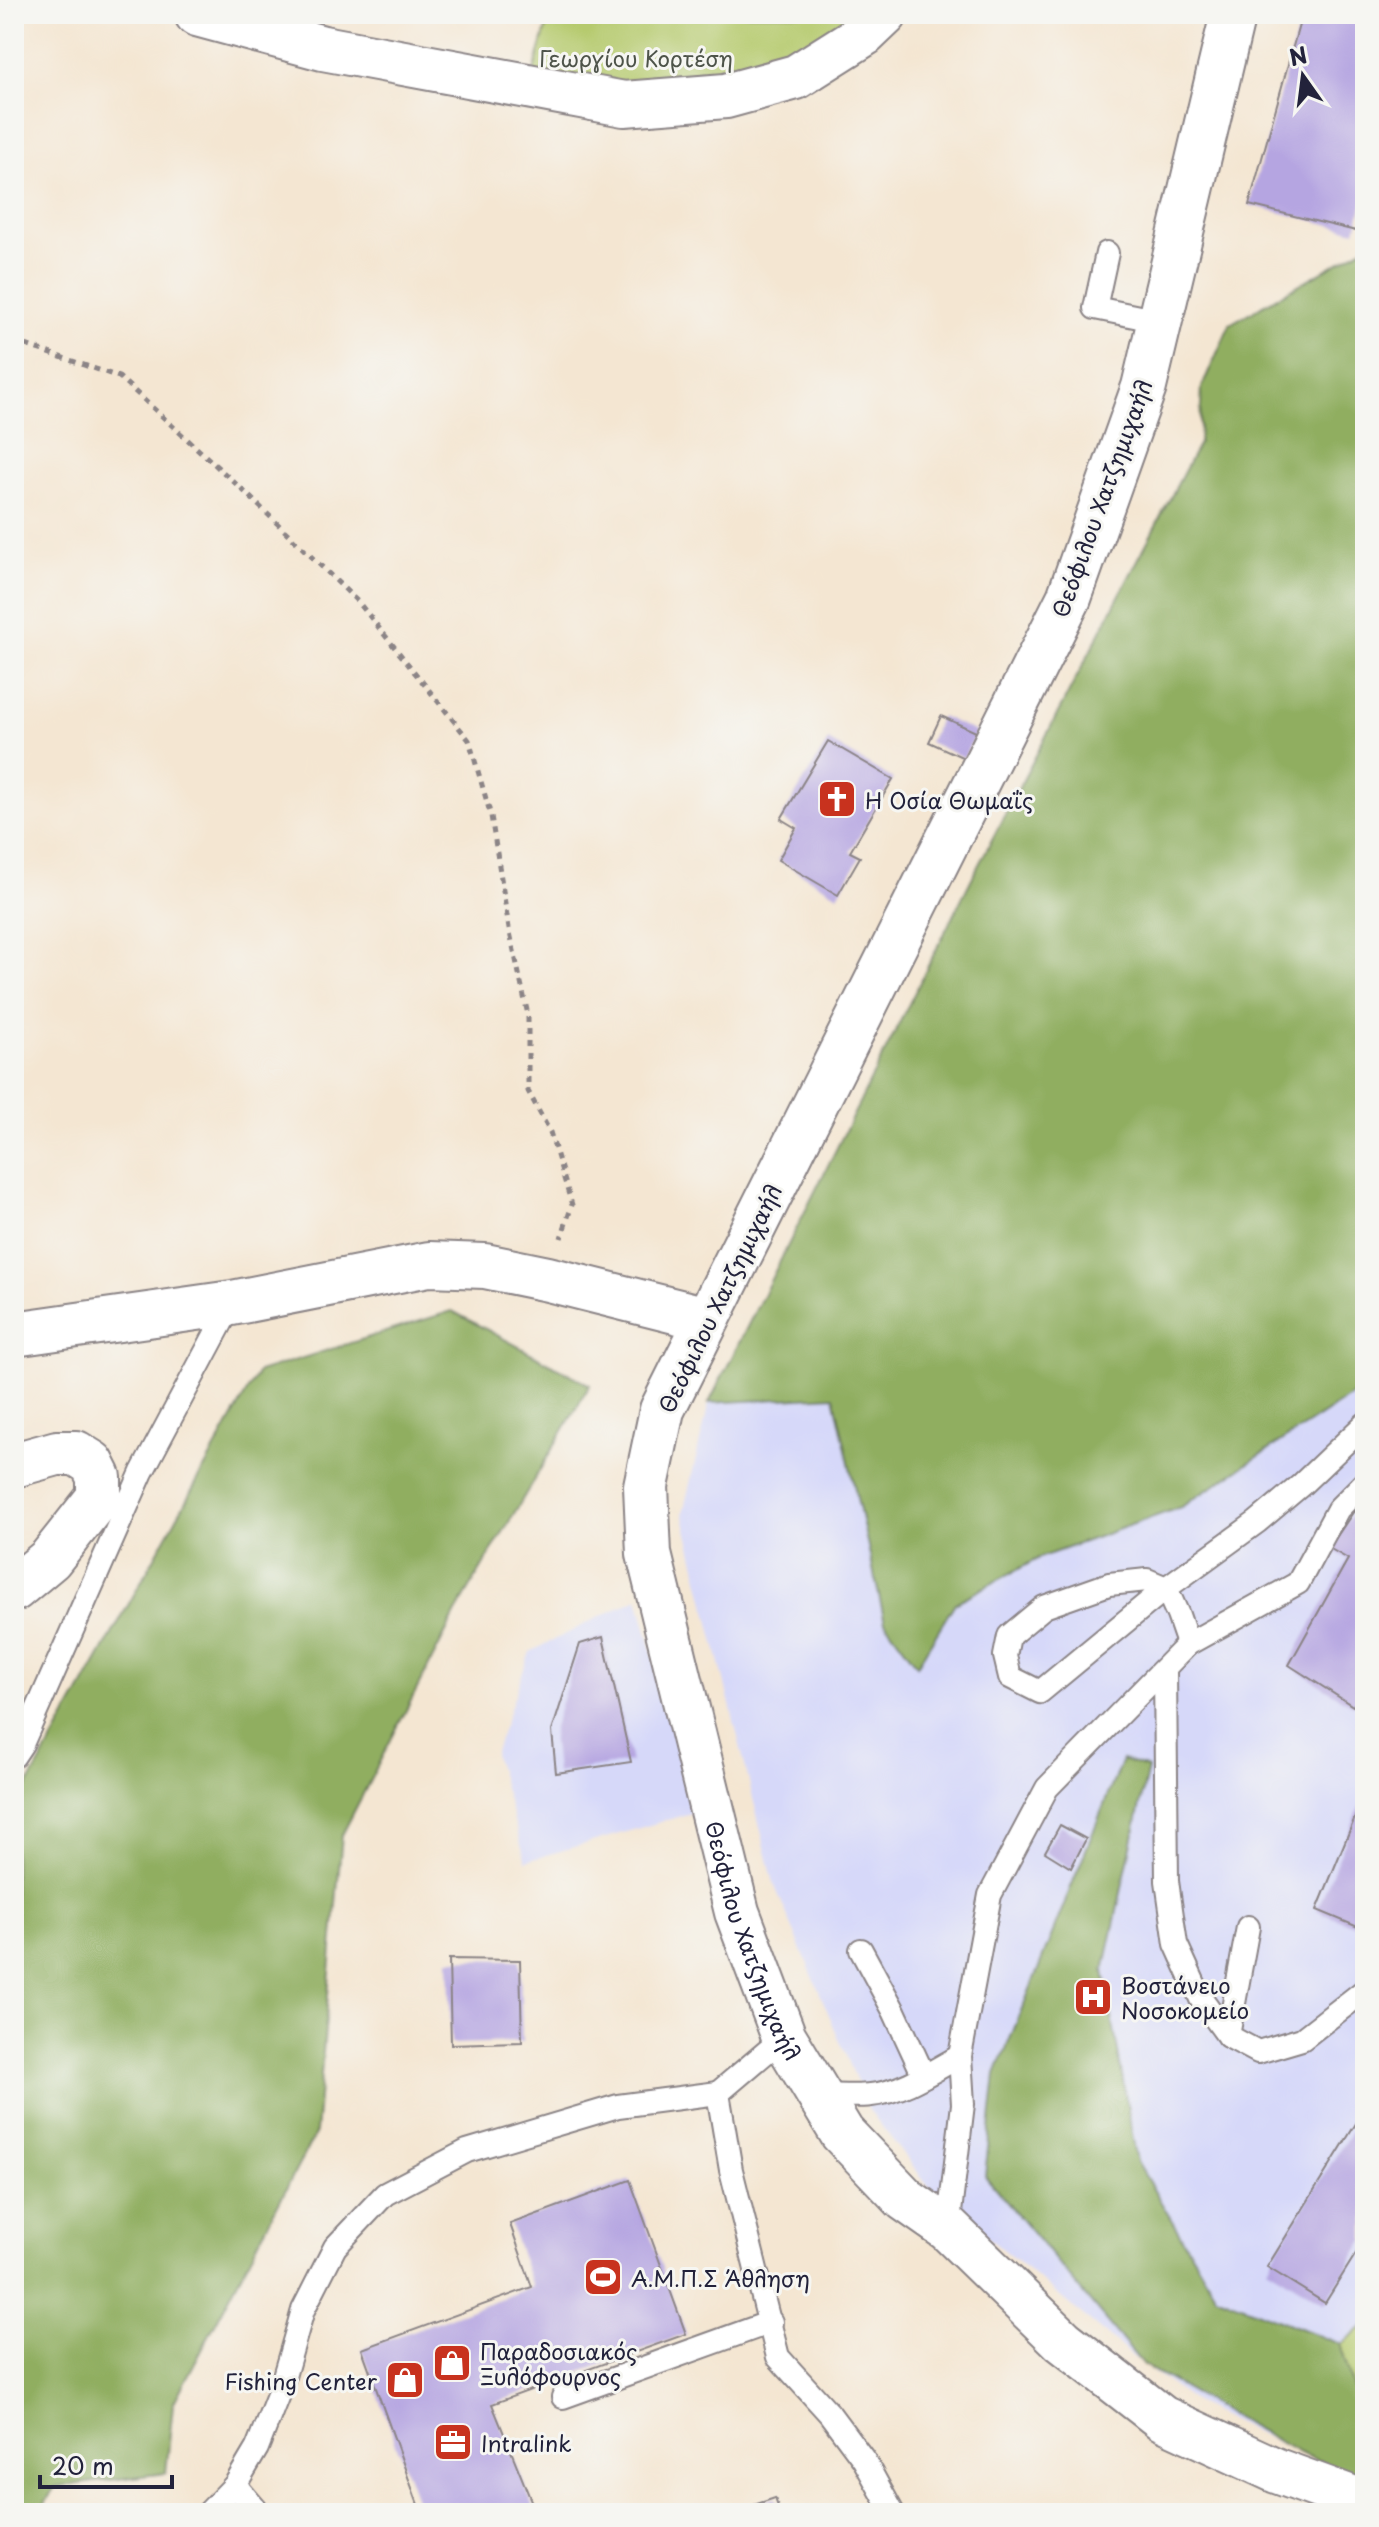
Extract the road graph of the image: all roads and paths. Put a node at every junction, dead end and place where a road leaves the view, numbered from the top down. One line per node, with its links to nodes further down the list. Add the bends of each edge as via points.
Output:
1 (197, 14): 2 (street, via 323,48 624,104 726,96 796,77 864,34)
2 (885, 14)
3 (1233, 14): 5 (street, Θεόφιλου Χατζημιχαήλ)
4 (1107, 253): 5 (lane, via 1095,308)
5 (1159, 321): 9 (street, Θεόφιλου Χατζημιχαήλ, via 1144,387 1069,598)
6 (14, 341): 7 (path, via 119,377 359,603 469,740 491,816 528,1015 528,1091 550,1132 572,1205)
7 (548, 1279): 8 (street, via 485,1266 429,1264); 9 (street)
8 (232, 1303): 10 (street); 18 (lane, via 142,1472)
9 (707, 1319): 23 (street, Θεόφιλου Χατζημιχαήλ, via 662,1410 646,1486 649,1554 737,1912)
10 (14, 1334)
11 (1365, 1424): 14 (lane, via 1268,1513)
12 (14, 1465): 15 (street, via 76,1453 92,1463 99,1477 99,1497 50,1559)
13 (1365, 1482): 16 (lane, via 1338,1509 1298,1583)
14 (1166, 1588): 14 (lane, via 1040,1692 1010,1677 1005,1656 1009,1636 1044,1607 1109,1584 1147,1580); 16 (lane)
15 (14, 1589)
16 (1188, 1644): 17 (lane)
17 (1165, 1669): 22 (lane, via 1167,1881 1176,1944 1201,1999); 24 (lane, via 1047,1788 990,1895)
18 (14, 1756)
19 (1248, 1927): 22 (lane)
20 (861, 1950): 25 (lane)
21 (1365, 1990): 22 (lane, via 1302,2039 1258,2052)
22 (1228, 2036)
23 (784, 2037): 26 (lane); 27 (street, Θεόφιλου Χατζημιχαήλ)
24 (960, 2056): 25 (lane); 28 (lane, via 963,2104)
25 (924, 2076): 27 (lane, via 872,2095)
26 (718, 2093): 29 (lane, via 731,2170); 31 (lane, via 618,2106 467,2151 385,2194 335,2247 303,2310 257,2448)
27 (820, 2095): 28 (street, Θεόφιλου Χατζημιχαήλ, via 842,2133 905,2199)
28 (948, 2229): 32 (street, Θεόφιλου Χατζημιχαήλ, via 1063,2341 1162,2418 1277,2471)
29 (771, 2322): 30 (lane); 35 (lane, via 778,2357 864,2460)
30 (563, 2397)
31 (235, 2485): 33 (lane); 34 (lane)
32 (1365, 2503)
33 (208, 2513)
34 (259, 2513)
35 (893, 2513)

